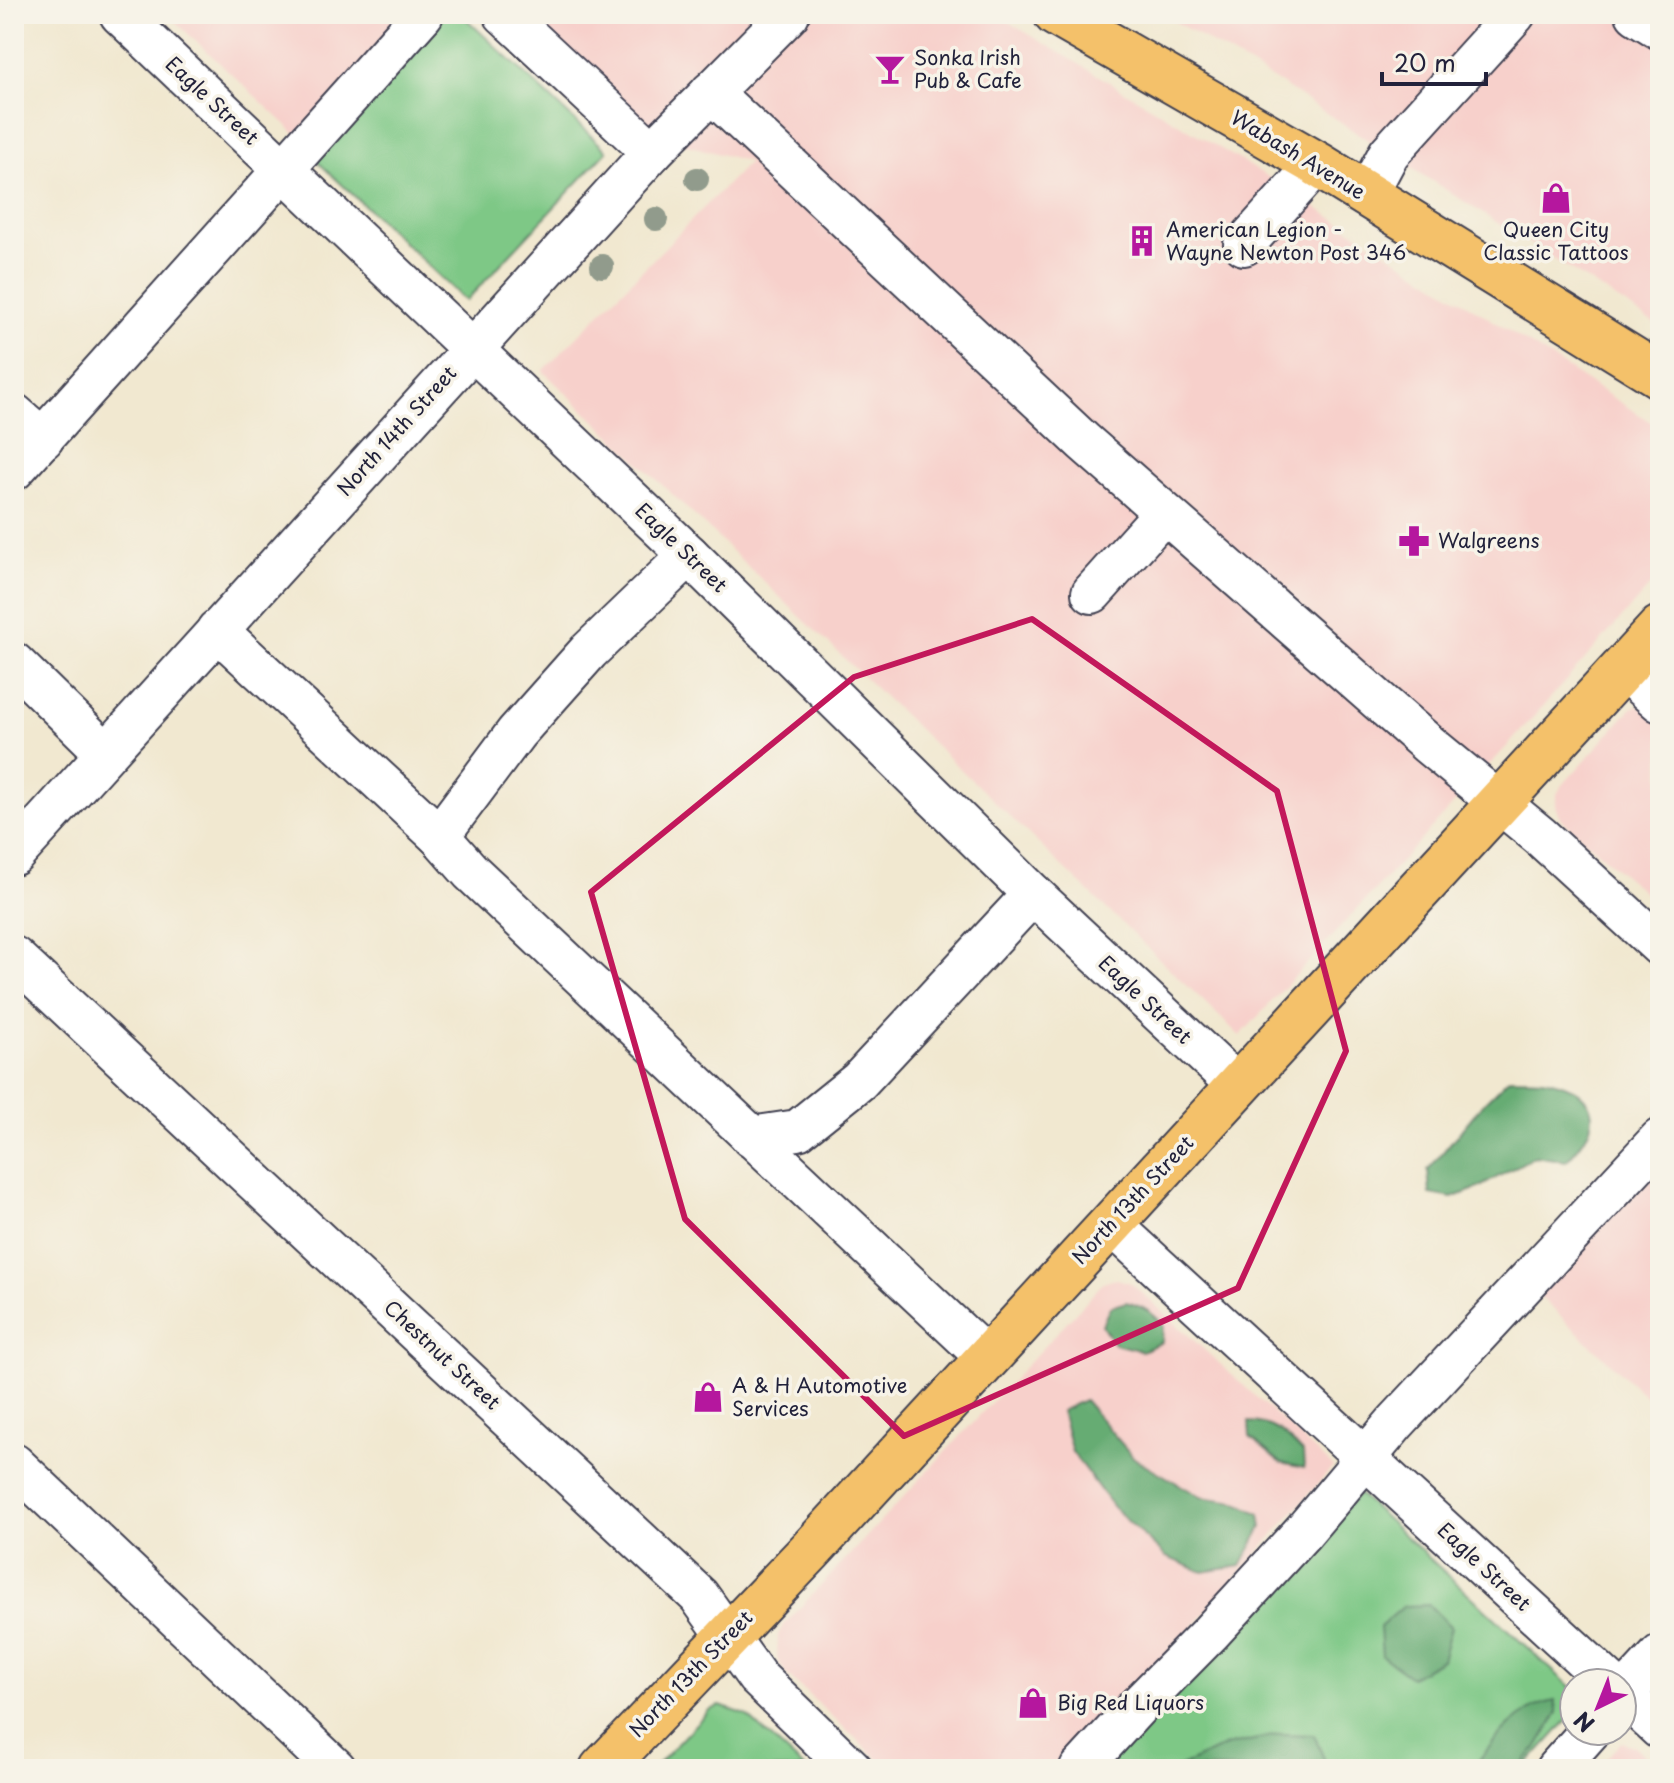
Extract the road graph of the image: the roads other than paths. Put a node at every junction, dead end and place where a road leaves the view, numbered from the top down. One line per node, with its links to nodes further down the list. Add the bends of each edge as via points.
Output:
1 (120, 14): 12 (street, Eagle Street)
2 (423, 14): 12 (street)
3 (504, 14): 10 (street)
4 (789, 14): 9 (street, North 14th Street)
5 (1056, 14): 11 (main road, Wabash Avenue)
6 (1515, 14): 13 (street, via 1389,153)
7 (1636, 14): 8 (street)
8 (1660, 29)
9 (711, 92): 10 (street, North 14th Street); 19 (street)
10 (652, 152): 15 (street, North 14th Street)
11 (1317, 164): 13 (main road, Wabash Avenue); 14 (street)
12 (285, 169): 15 (street, Eagle Street); 17 (street)
13 (1366, 196): 16 (main road, Wabash Avenue)
14 (1244, 245)
15 (473, 347): 20 (street, Eagle Street); 23 (street, North 14th Street)
16 (1660, 376)
17 (28, 427): 18 (street)
18 (14, 470)
19 (1164, 513): 21 (street); 28 (street)
20 (689, 555): 29 (street, via 589,651 516,733); 31 (street, Eagle Street)
21 (1092, 593)
22 (1660, 628): 25 (main road, North 13th Street)
23 (217, 630): 27 (street, North 14th Street); 29 (street)
24 (14, 663): 27 (street)
25 (1622, 669): 26 (street); 28 (main road, North 13th Street)
26 (1660, 702)
27 (106, 753): 30 (street, North 14th Street)
28 (1500, 802): 32 (street); 34 (main road, North 13th Street)
29 (439, 836): 35 (street)
30 (14, 855)
31 (1033, 894): 34 (street, Eagle Street); 35 (street, via 859,1081 798,1130)
32 (1660, 946)
33 (14, 957): 41 (street, Chestnut Street, via 699,1596)
34 (1238, 1086): 37 (main road, North 13th Street)
35 (751, 1137): 38 (street)
36 (1660, 1139): 39 (street)
37 (1111, 1224): 38 (main road, North 13th Street); 39 (street, Eagle Street)
38 (987, 1358): 41 (main road, North 13th Street)
39 (1365, 1458): 43 (street, Eagle Street); 51 (street, via 1232,1610)
40 (14, 1464): 48 (street)
41 (727, 1636): 49 (main road, North 13th Street); 50 (street, Chestnut Street, via 757,1677)
42 (1660, 1655): 44 (street)
43 (1593, 1667)
44 (1638, 1678)
45 (1638, 1709): 46 (street)
46 (1660, 1729)
47 (1576, 1747): 52 (street)
48 (336, 1769)
49 (602, 1769)
50 (852, 1769)
51 (1080, 1769)
52 (1556, 1769)

